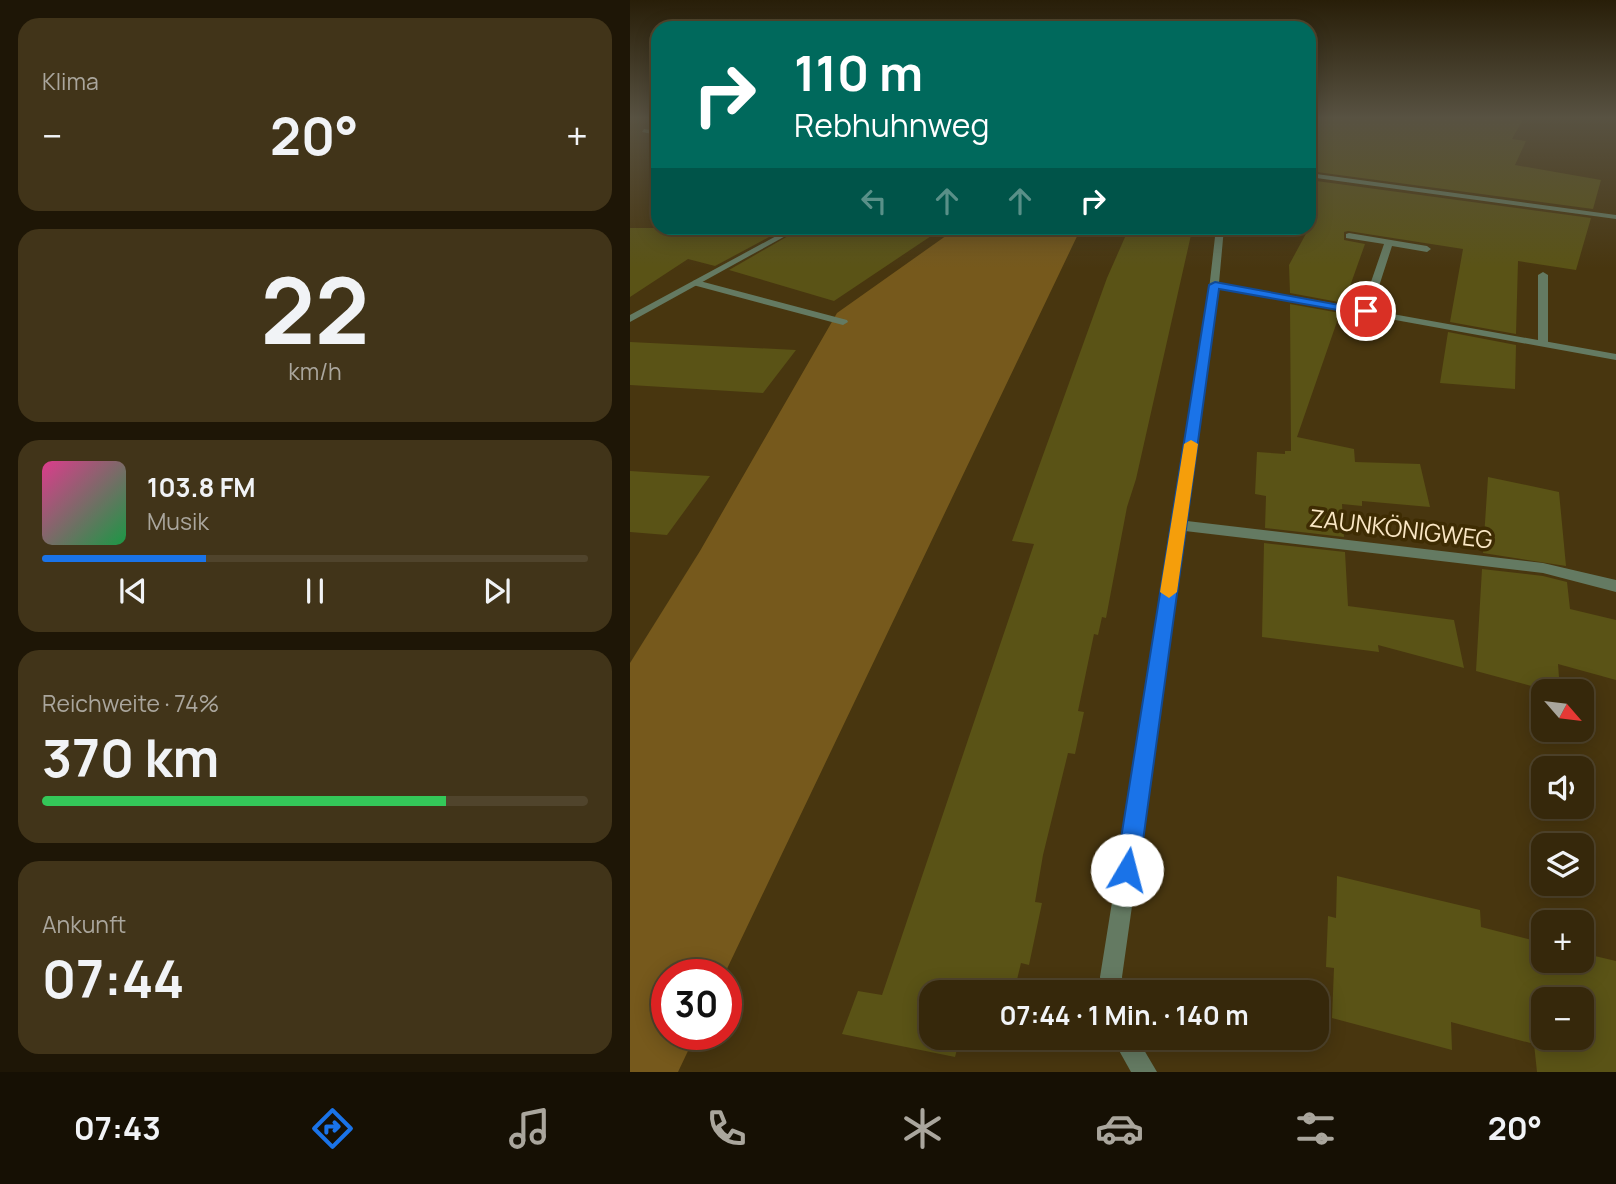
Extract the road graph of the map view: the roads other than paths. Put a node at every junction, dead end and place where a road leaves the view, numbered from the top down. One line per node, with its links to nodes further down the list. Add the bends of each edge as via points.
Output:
1 (1316, 176): 2 (street)
2 (1616, 217)
3 (783, 235): 9 (street)
4 (1219, 235): 10 (street)
5 (1349, 236): 6 (street)
6 (1389, 243): 7 (street); 11 (street)
7 (1427, 249)
8 (1543, 275): 14 (street)
9 (696, 283): 12 (street); 13 (street)
10 (1215, 285): 11 (street); 16 (street)
11 (1366, 311): 14 (street)
12 (630, 319)
13 (843, 321)
14 (1543, 343): 15 (street)
15 (1616, 356)
16 (1179, 525): 17 (street, ZAUNKÖNIGWEG, via 1542,568); 18 (street)
17 (1616, 586)
18 (1111, 980)
19 (1131, 1050): 20 (street)
20 (1144, 1072)

